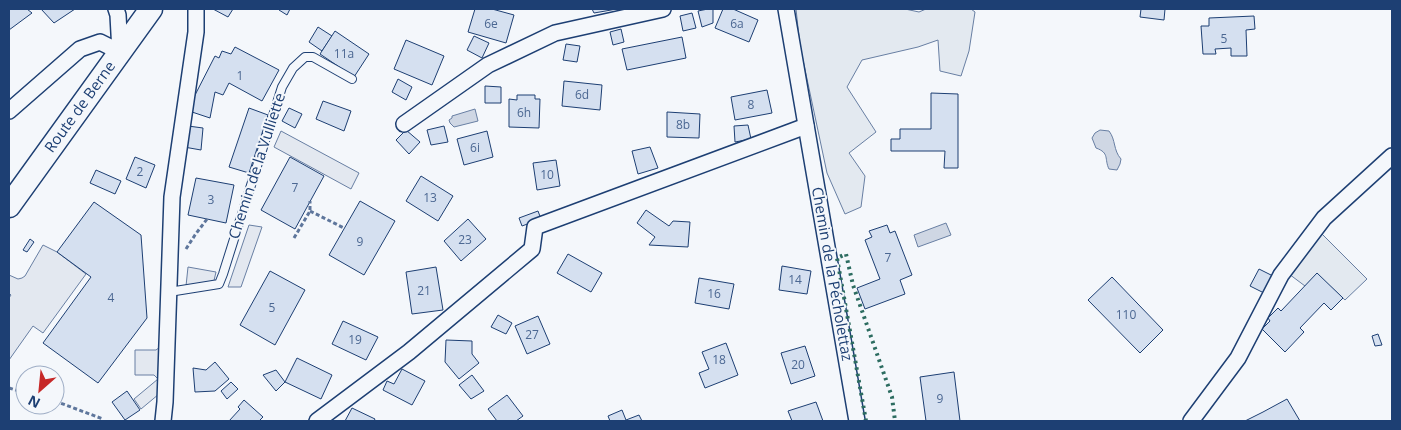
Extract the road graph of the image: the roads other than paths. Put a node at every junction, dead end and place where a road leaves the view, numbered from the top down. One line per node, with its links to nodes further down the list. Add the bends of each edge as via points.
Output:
1 (116, 9): 6 (street)
2 (151, 9): 6 (main road, Route de Berne)
3 (196, 9): 13 (street, via 196,32 172,197)
4 (663, 9): 9 (street, via 555,33 488,65)
5 (786, 9): 10 (street, Chemin de la Pécholettaz)
6 (120, 52): 8 (street, via 100,42 80,49); 12 (main road, Route de Berne)
7 (352, 79): 13 (lane, Chemin de la Vulliette, via 313,58 305,57 292,68 282,87 219,284)
8 (9, 112)
9 (404, 124)
10 (806, 126): 15 (street, via 535,228 532,250 409,352); 16 (street, Chemin de la Pécholettaz)
11 (1392, 156): 17 (street, via 1324,218 1281,275 1238,358)
12 (9, 206)
13 (169, 292): 14 (street)
14 (164, 421)
15 (318, 421)
16 (857, 421)
17 (1191, 421)

